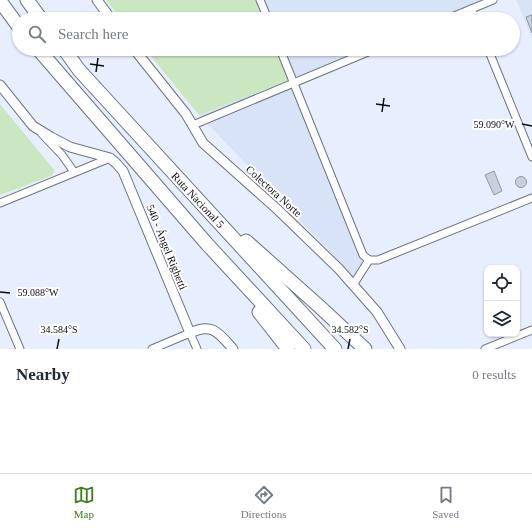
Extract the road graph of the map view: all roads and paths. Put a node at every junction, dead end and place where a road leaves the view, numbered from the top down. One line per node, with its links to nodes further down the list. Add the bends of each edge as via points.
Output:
1 (27, 0): 7 (highway)
2 (96, 0): 8 (street)
3 (260, 0): 9 (street)
4 (493, 0): 6 (street)
5 (0, 1): 12 (highway)
6 (471, 9): 10 (street); 11 (street)
7 (36, 12)
8 (105, 12)
9 (265, 12)
10 (464, 12)
11 (472, 12)
12 (12, 17)
13 (44, 56): 29 (highway, Ruta Nacional 5)
14 (69, 56): 26 (highway, Ruta Nacional 5)
15 (140, 56): 21 (street, Colectora Norte)
16 (283, 56): 19 (street)
17 (358, 56): 19 (street)
18 (491, 56): 23 (street)
19 (294, 83): 21 (street); 30 (street, via 363,255)
20 (0, 85): 22 (street)
21 (193, 125): 31 (street, Colectora Norte, via 203,144 277,209)
22 (33, 126): 24 (street, via 70,147); 25 (street, via 62,155)
23 (532, 157)
24 (110, 158): 25 (street); 34 (street, 540 - Ángel Righetti, via 123,171)
25 (74, 172): 28 (street)
26 (191, 192): 41 (highway, Ruta Nacional 5); 42 (highway)
27 (532, 198): 30 (street, via 378,260)
28 (0, 203)
29 (206, 244): 39 (highway); 40 (highway, Ruta Nacional 5)
30 (369, 260): 31 (street)
31 (352, 285): 43 (street, Colectora Norte, via 377,312)
32 (0, 302): 35 (street)
33 (532, 330): 44 (street)
34 (190, 333): 36 (street); 37 (street, 540 - Ángel Righetti); 38 (street, via 206,328 220,334)
35 (20, 349)
36 (152, 349)
37 (197, 349)
38 (233, 349)
39 (288, 349)
40 (304, 349)
41 (335, 349)
42 (365, 349)
43 (400, 349)
44 (485, 349)

